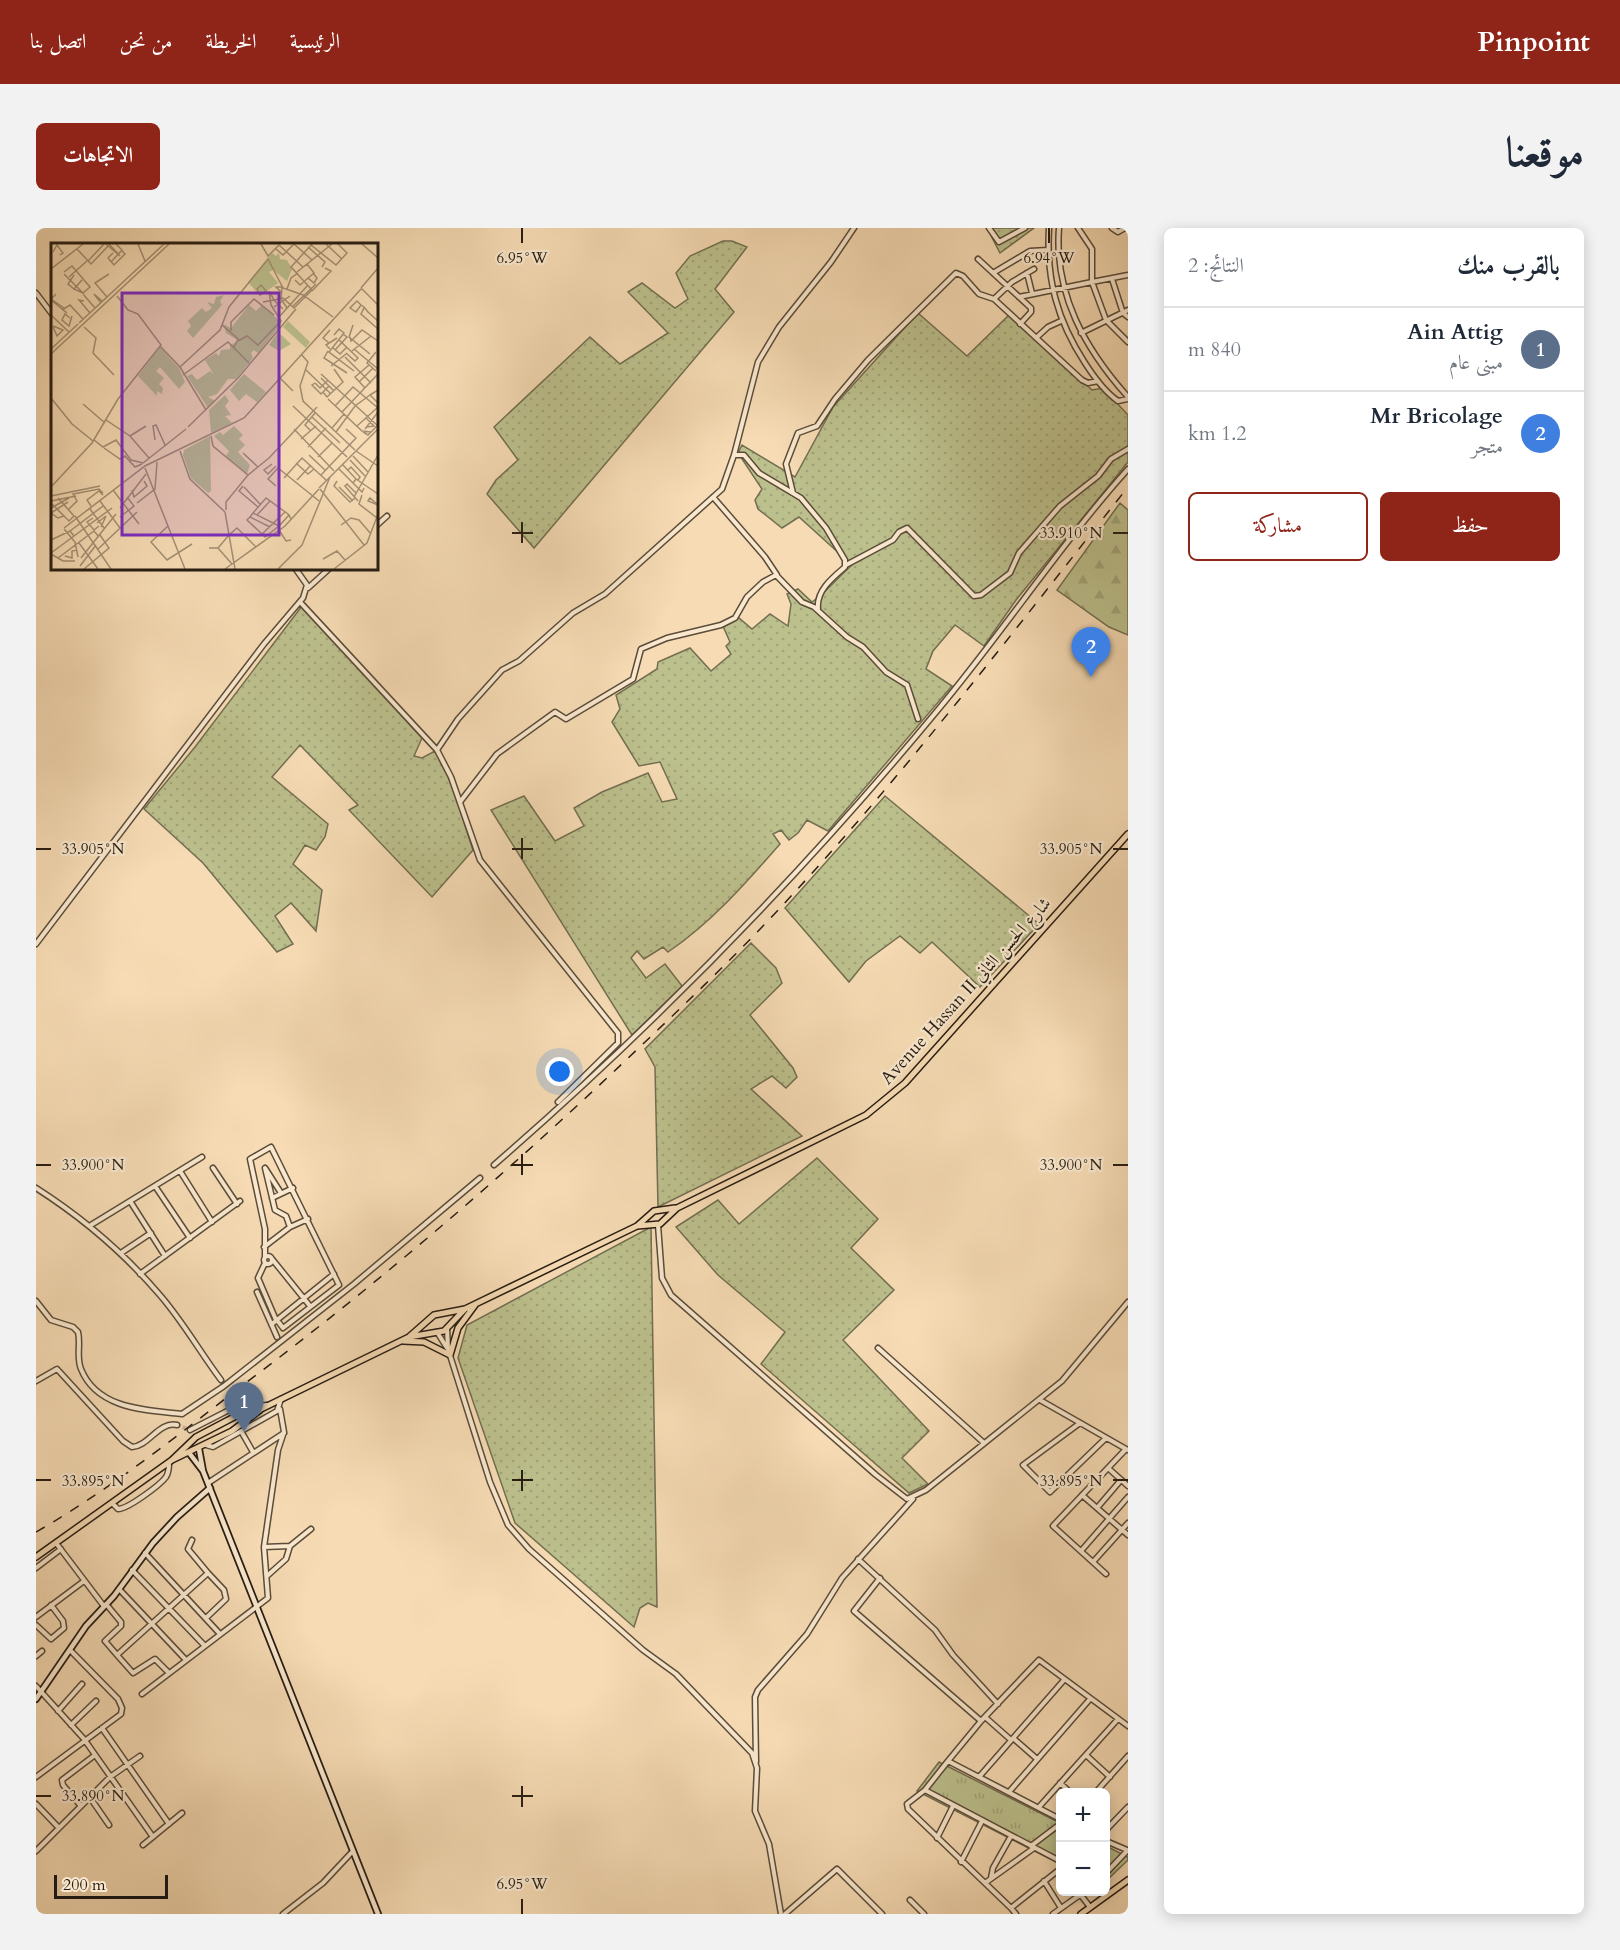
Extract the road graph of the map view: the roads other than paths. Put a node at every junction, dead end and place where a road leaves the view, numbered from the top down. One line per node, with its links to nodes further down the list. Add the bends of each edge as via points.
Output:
1 (854, 228): 37 (street, via 779,327 758,362)
2 (996, 228): 9 (street)
3 (1025, 228): 9 (street, via 999,242)
4 (1049, 228): 10 (street)
5 (1059, 228): 19 (street)
6 (1078, 228): 17 (street, via 1092,249)
7 (1112, 228): 8 (street, via 1118,232)
8 (1125, 228)
9 (991, 230)
10 (1048, 250): 13 (street, via 1030,251); 20 (street)
11 (978, 258): 13 (street)
12 (1034, 269): 14 (street)
13 (993, 273): 18 (street)
14 (1027, 273): 18 (street); 22 (street)
15 (1128, 276): 16 (street)
16 (1112, 279): 17 (street); 25 (street)
17 (1092, 282): 19 (street); 29 (street)
18 (1006, 286): 23 (street); 24 (street)
19 (1064, 287): 20 (street); 31 (street)
20 (1051, 289): 22 (street); 28 (street)
21 (36, 293): 26 (street)
22 (1032, 293): 23 (street)
23 (1019, 297): 30 (street, via 1032,310)
24 (994, 299): 30 (street); 39 (street, via 979,294 962,274 952,275 868,360 817,426 798,433 786,462)
25 (1126, 311): 27 (street); 29 (street)
26 (51, 313)
27 (1128, 317)
28 (1061, 321): 32 (street); 34 (street)
29 (1106, 321): 31 (street); 33 (street)
30 (1020, 324): 32 (street)
31 (1081, 333): 35 (street)
32 (1036, 338): 34 (street, via 1082,380)
33 (1128, 342)
34 (1098, 381): 35 (street, via 1118,401)
35 (1128, 398)
36 (1128, 449): 45 (street, via 1060,506 1019,553 1010,573 981,595 974,596 907,528)
37 (734, 455): 40 (street, via 746,456 759,473); 42 (street, via 723,487)
38 (1128, 469): 61 (street, via 937,712 844,820 682,992)
39 (788, 478): 40 (street); 41 (street)
40 (785, 489): 41 (street)
41 (794, 493): 45 (street, via 826,528)
42 (713, 497): 48 (street); 53 (street, via 605,594 502,670 458,719)
43 (387, 516): 44 (street)
44 (378, 524)
45 (846, 565): 51 (street, via 822,591)
46 (296, 570): 49 (street)
47 (328, 570): 49 (street)
48 (777, 575): 51 (street, via 802,602); 54 (street, via 747,597 740,614 729,621 641,649 633,679 613,693 566,719 550,713 498,754)
49 (307, 589): 50 (street)
50 (300, 602): 53 (street); 58 (street)
51 (818, 609): 52 (street, via 886,672 907,686)
52 (918, 719)
53 (437, 750): 54 (street)
54 (459, 802): 59 (street, via 476,852 489,872 618,1035 618,1043)
55 (1128, 834): 56 (main road, Avenue Hassan II شارع الحسن الثاني)
56 (1123, 840): 57 (street); 71 (main road, Avenue Hassan II شارع الحسن الثاني, via 887,1100 824,1137)
57 (1128, 845)
58 (36, 944)
59 (558, 1102)
60 (202, 1157): 63 (street)
61 (494, 1165)
62 (213, 1168): 76 (street, via 238,1202)
63 (180, 1171): 65 (street); 76 (street)
64 (480, 1178): 93 (street, via 354,1284 182,1414 125,1407 100,1392 81,1368 78,1332 51,1320)
65 (155, 1186): 70 (street); 82 (street)
66 (36, 1188): 78 (street)
67 (293, 1188): 68 (street); 75 (street); 83 (street, via 271,1147 249,1159 265,1229)
68 (281, 1193): 69 (street); 69 (street, via 265,1168)
69 (272, 1198): 80 (street, via 275,1210 286,1216)
70 (130, 1201): 78 (street); 81 (street)
71 (677, 1208): 72 (main road, Avenue Hassan II شارع الحسن الثاني); 74 (main road, Avenue Hassan II شارع الحسن الثاني)
72 (661, 1211): 73 (main road, Avenue Hassan II شارع الحسن الثاني); 74 (main road)
73 (650, 1215): 77 (main road); 79 (main road)
74 (665, 1218): 77 (main road, Avenue Hassan II شارع الحسن الثاني)
75 (308, 1219): 80 (street); 90 (street)
76 (212, 1222): 82 (street)
77 (656, 1224): 79 (main road); 138 (street, via 662,1278 671,1295 889,1486 904,1498)
78 (91, 1225): 84 (street)
79 (637, 1226): 95 (main road)
80 (290, 1227): 83 (street)
81 (151, 1233): 84 (street); 85 (street)
82 (190, 1238): 85 (street)
83 (264, 1247): 86 (street)
84 (121, 1252): 89 (street)
85 (165, 1256): 89 (street)
86 (265, 1257): 87 (street); 88 (street)
87 (272, 1259): 88 (street); 92 (street)
88 (265, 1263): 99 (street, via 258,1278)
89 (140, 1274): 109 (street, via 163,1299)
90 (334, 1275): 92 (street); 96 (street, via 339,1285)
91 (257, 1292): 101 (street)
92 (304, 1299): 96 (street); 99 (street)
93 (36, 1301)
94 (1128, 1302): 112 (street, via 1071,1371)
95 (476, 1304): 97 (main road); 108 (main road, via 460,1325)
96 (310, 1306): 99 (street, via 283,1328)
97 (465, 1309): 98 (main road); 102 (main road)
98 (443, 1314): 100 (main road); 102 (main road)
99 (277, 1320): 101 (street)
100 (430, 1320): 103 (main road, via 430,1327); 104 (main road)
101 (272, 1324): 105 (street)
102 (447, 1327): 103 (main road); 108 (street)
103 (436, 1332): 104 (main road); 108 (street)
104 (409, 1336): 106 (main road)
105 (277, 1337)
106 (400, 1341): 108 (main road, via 424,1342); 111 (main road)
107 (878, 1348): 125 (street)
108 (449, 1352): 204 (street, via 508,1526 651,1657 676,1674 743,1741)
109 (221, 1380)
110 (36, 1381): 119 (street, via 57,1369 123,1442 132,1447 168,1425)
111 (280, 1399): 113 (main road); 115 (street)
112 (1040, 1400): 118 (street); 125 (street)
113 (268, 1405): 114 (main road); 116 (street, via 233,1408)
114 (261, 1409): 117 (main road); 120 (main road)
115 (280, 1409): 120 (street); 122 (street)
116 (221, 1414): 117 (street); 121 (street)
117 (231, 1418): 120 (main road, via 239,1421); 124 (main road)
118 (1080, 1423): 123 (street); 123 (street, via 1023,1465 1050,1492)
119 (177, 1425)
120 (240, 1429): 126 (main road); 128 (street)
121 (190, 1430)
122 (284, 1433): 128 (street); 149 (street, via 278,1449)
123 (1106, 1438): 127 (street)
124 (192, 1440): 126 (main road, via 192,1447); 130 (main road)
125 (984, 1443): 138 (street)
126 (198, 1449): 129 (main road); 132 (street)
127 (1127, 1450): 131 (street)
128 (253, 1452): 134 (street)
129 (190, 1454): 130 (main road); 132 (street)
130 (170, 1461): 139 (main road); 139 (street, via 163,1480 127,1507 118,1509)
131 (1108, 1467): 133 (street); 136 (street)
132 (203, 1471): 134 (street)
133 (1121, 1480): 135 (street); 140 (street)
134 (209, 1486): 152 (street); 167 (street)
135 (1128, 1486)
136 (1082, 1495): 140 (street); 151 (street, via 1053,1526)
137 (1128, 1497): 141 (street)
138 (913, 1498): 154 (street)
139 (112, 1503): 147 (main road)
140 (1097, 1508): 141 (street)
141 (1109, 1519): 144 (street); 151 (street)
142 (1128, 1523): 144 (street)
143 (311, 1529): 148 (street)
144 (1122, 1530): 145 (street); 155 (street)
145 (1128, 1535)
146 (192, 1540): 158 (street, via 188,1549)
147 (56, 1543): 150 (street); 153 (main road)
148 (290, 1546): 149 (street); 160 (street, via 286,1559)
149 (264, 1547): 160 (street)
150 (61, 1549): 156 (street); 162 (street)
151 (1081, 1551): 155 (street)
152 (145, 1553): 157 (street); 164 (street)
153 (36, 1557)
154 (858, 1559): 161 (street); 204 (street, via 836,1585 807,1634 758,1690)
155 (1093, 1562): 159 (street)
156 (36, 1568)
157 (132, 1570): 163 (street); 168 (street)
158 (208, 1573): 164 (street); 170 (street, via 224,1590 226,1599)
159 (1106, 1574)
160 (267, 1576): 167 (street, via 268,1598)
161 (880, 1578): 189 (street, via 935,1630); 191 (street, via 854,1611)
162 (84, 1581): 165 (street); 166 (street)
163 (119, 1589): 165 (street); 171 (street)
164 (185, 1595): 168 (street); 170 (street)
165 (104, 1604): 175 (street); 177 (street, via 121,1622 105,1641)
166 (51, 1605): 169 (street); 172 (street, via 64,1628 51,1639)
167 (256, 1608): 173 (street); 237 (street)
168 (170, 1610): 171 (street); 174 (street)
169 (36, 1617)
170 (206, 1618): 173 (street)
171 (153, 1624): 177 (street); 179 (street)
172 (36, 1625)
173 (220, 1634): 174 (street)
174 (204, 1645): 179 (street)
175 (70, 1650): 184 (street); 195 (street, via 121,1704 121,1714)
176 (42, 1651): 178 (street)
177 (117, 1655): 180 (street, via 133,1673 155,1659)
178 (36, 1656)
179 (185, 1659): 180 (street)
180 (168, 1672): 185 (street)
181 (1064, 1680): 187 (street); 189 (street, via 1039,1660); 197 (street)
182 (82, 1684): 190 (street)
183 (36, 1686): 184 (street)
184 (40, 1692): 186 (street); 190 (street)
185 (142, 1694)
186 (36, 1699)
187 (1090, 1700): 192 (street); 202 (street)
188 (96, 1701): 193 (street)
189 (998, 1704): 191 (street)
190 (58, 1711): 193 (street)
191 (983, 1719): 197 (street); 203 (street)
192 (1118, 1719): 194 (street); 199 (street)
193 (71, 1725): 196 (street)
194 (1128, 1726)
195 (102, 1728): 196 (street); 205 (street)
196 (84, 1739): 198 (street); 207 (street)
197 (1012, 1739): 202 (street); 206 (street)
198 (95, 1755): 208 (street); 217 (street, via 62,1780)
199 (1086, 1755): 209 (street); 210 (street)
200 (140, 1756): 205 (street)
201 (1128, 1756): 209 (street)
202 (1037, 1760): 214 (street)
203 (948, 1761): 206 (street); 213 (street)
204 (756, 1762): 254 (street, via 755,1811 769,1844)
205 (128, 1764): 208 (street); 224 (street)
206 (979, 1776): 214 (street)
207 (36, 1777)
208 (110, 1777): 215 (street); 230 (street)
209 (1110, 1777): 212 (street)
210 (1060, 1783): 211 (street); 219 (street)
211 (1066, 1788)
212 (1100, 1788)
213 (925, 1790): 218 (street); 231 (street, via 907,1808)
214 (1009, 1792): 219 (street)
215 (89, 1796): 217 (street); 225 (street)
216 (36, 1804): 227 (street)
217 (80, 1805): 227 (street)
218 (953, 1806): 223 (street); 231 (street)
219 (1039, 1807): 222 (street)
220 (1128, 1808): 226 (street)
221 (182, 1813): 224 (street)
222 (1056, 1817)
223 (982, 1821): 229 (street); 239 (street)
224 (169, 1824): 230 (street)
225 (109, 1825)
226 (1110, 1826)
227 (58, 1827): 236 (street)
228 (1056, 1827): 234 (street)
229 (1011, 1836): 234 (street); 242 (street)
230 (153, 1837): 233 (street)
231 (937, 1838): 239 (street)
232 (1108, 1842): 235 (street)
233 (143, 1845)
234 (1032, 1847): 238 (street); 242 (street)
235 (1128, 1850): 240 (street)
236 (36, 1851)
237 (353, 1851): 252 (street, via 323,1883); 253 (street)
238 (1056, 1859)
239 (962, 1862): 245 (street)
240 (1110, 1869)
241 (1056, 1872): 244 (street)
242 (991, 1879): 245 (street)
243 (1128, 1880): 249 (main road)
244 (1044, 1881): 250 (street); 251 (street)
245 (985, 1883): 250 (street)
246 (1078, 1896): 251 (street)
247 (1084, 1896): 249 (street)
248 (910, 1900): 256 (street)
249 (1090, 1907): 259 (main road)
250 (1011, 1908): 257 (street)
251 (1061, 1908): 258 (street)
252 (283, 1914)
253 (378, 1914)
254 (783, 1914): 255 (street, via 837,1869)
255 (882, 1914)
256 (924, 1914)
257 (1016, 1914)
258 (1053, 1914)
259 (1081, 1914)

